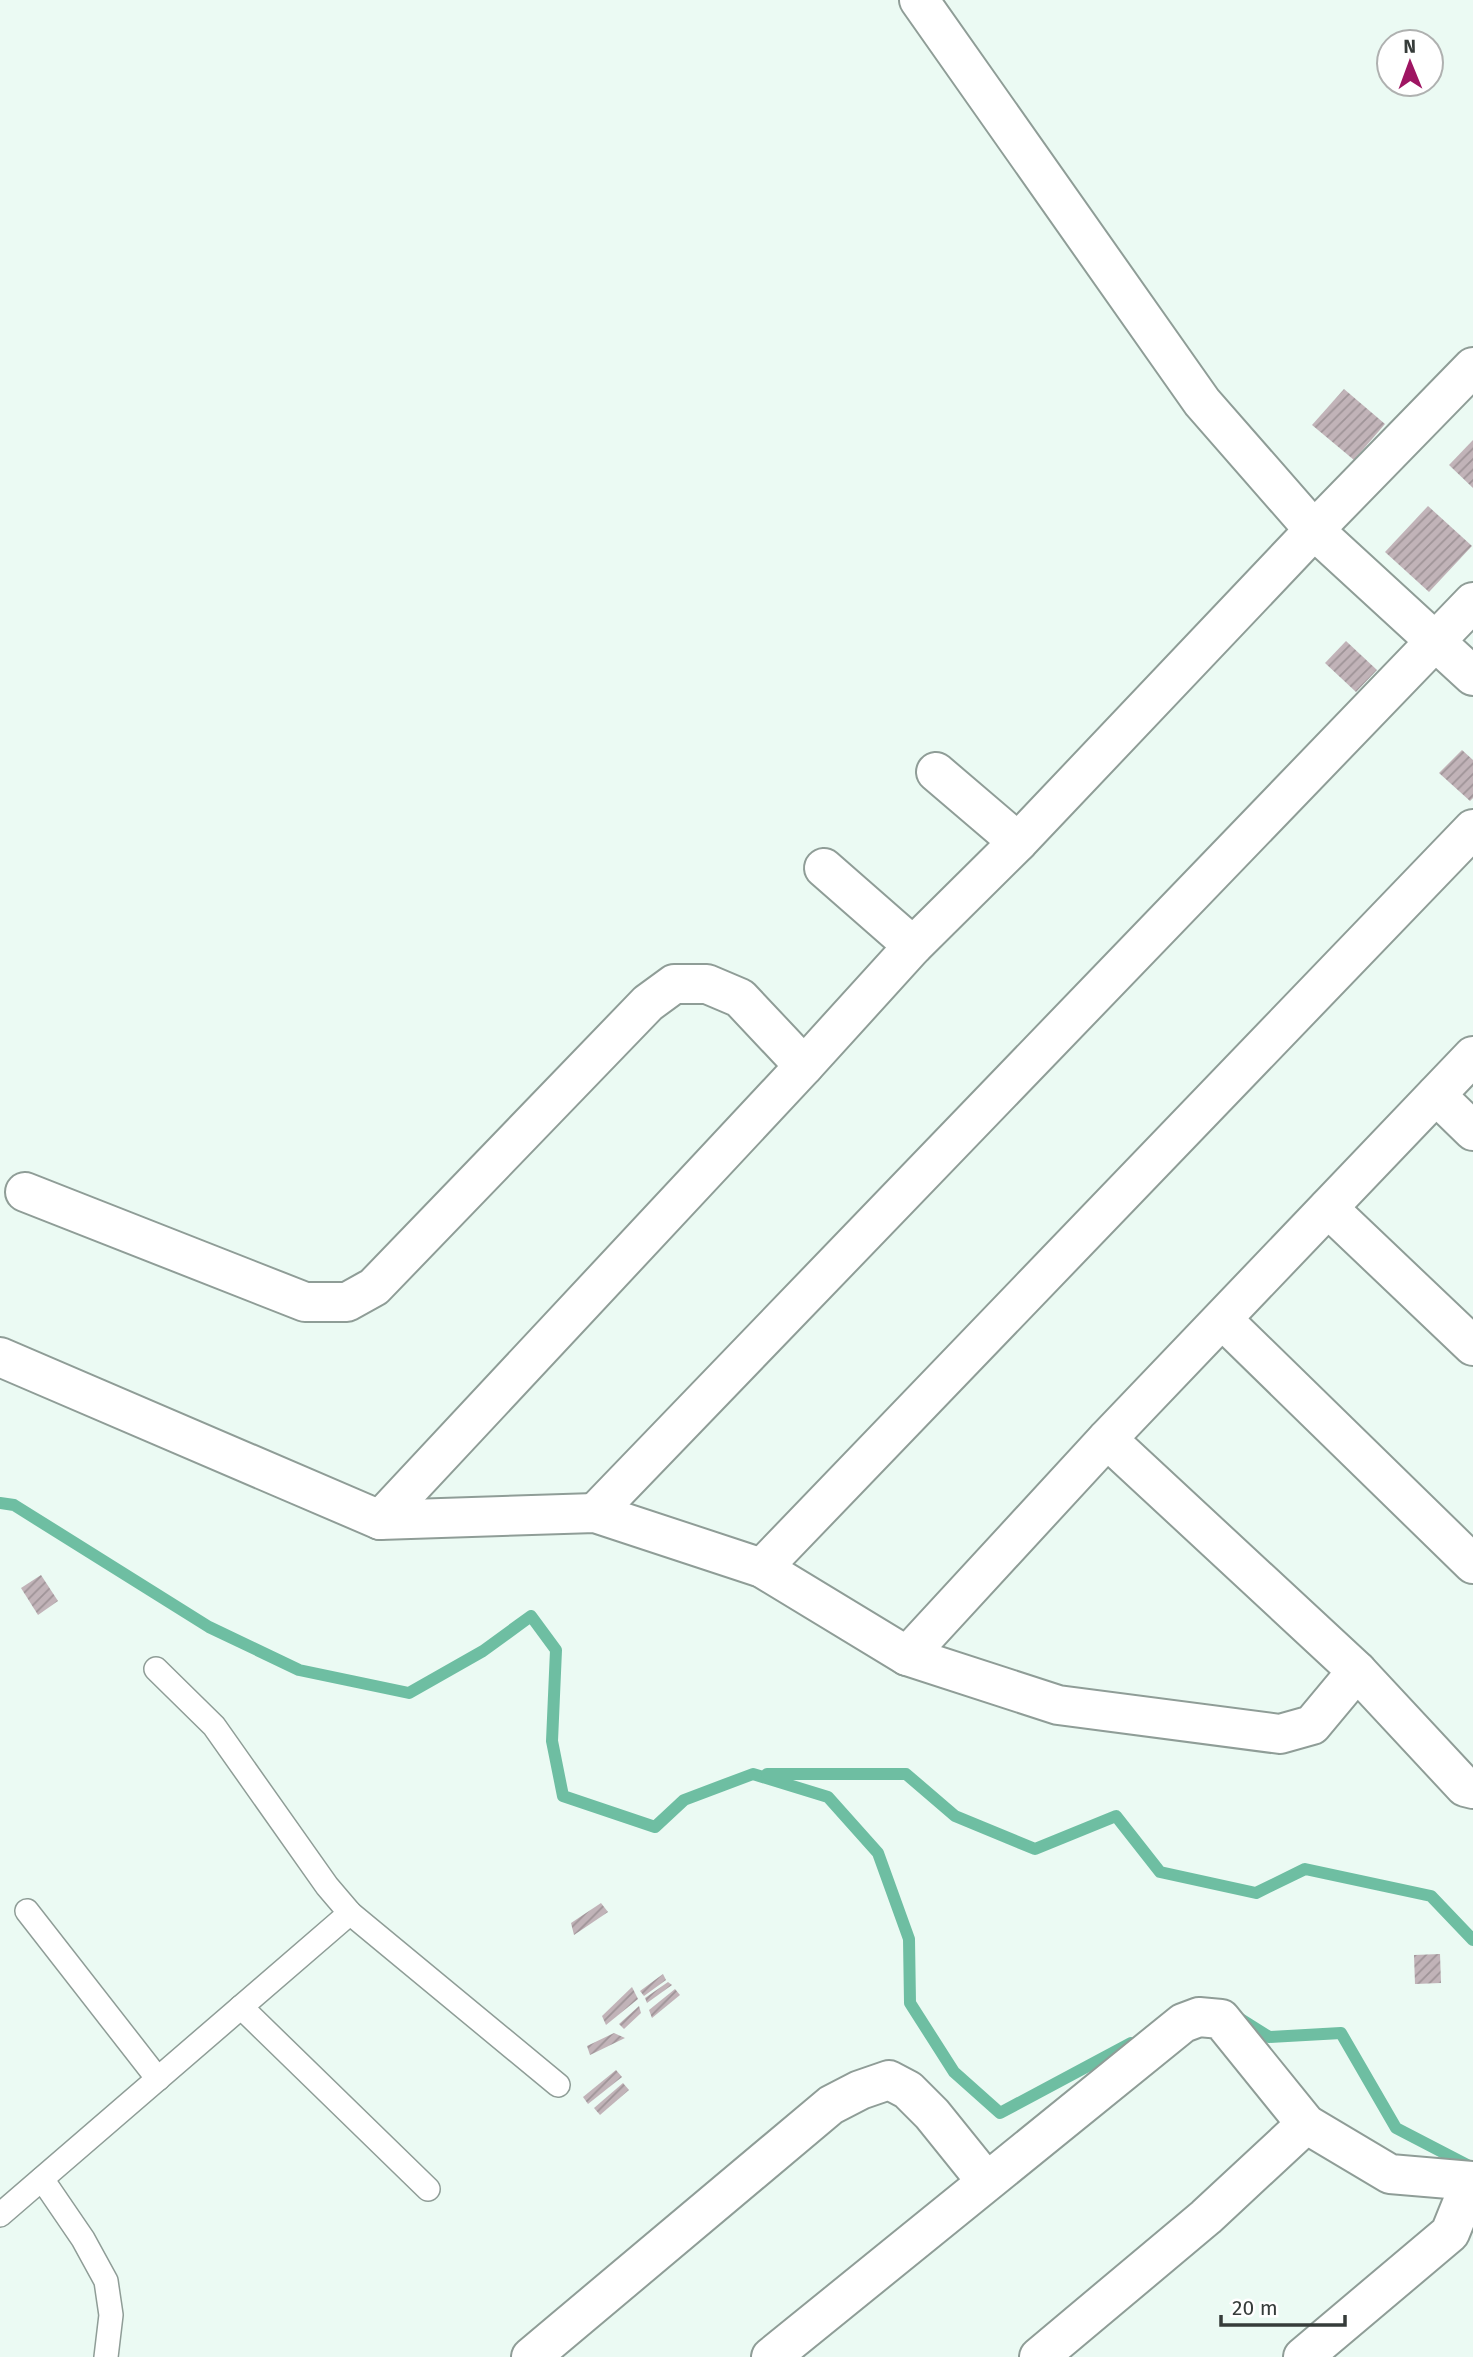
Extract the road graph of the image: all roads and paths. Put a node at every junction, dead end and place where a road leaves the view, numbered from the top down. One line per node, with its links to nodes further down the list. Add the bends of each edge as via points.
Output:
1 (919, 0): 3 (street, via 1202,402)
2 (1473, 367): 3 (street)
3 (1314, 530): 5 (street); 9 (street)
4 (1473, 602): 5 (street)
5 (1436, 641): 6 (street); 22 (street)
6 (1473, 676)
7 (936, 772): 9 (street)
8 (1473, 829): 25 (street)
9 (1018, 842): 11 (street)
10 (824, 868): 11 (street)
11 (913, 946): 13 (street)
12 (1473, 1056): 14 (street)
13 (804, 1066): 16 (street, via 740,998 707,984 674,984 648,1003 374,1287 347,1302 305,1302); 23 (street)
14 (1436, 1095): 15 (street); 17 (street)
15 (1473, 1130)
16 (25, 1192)
17 (1328, 1208): 18 (street); 19 (street)
18 (1223, 1320): 21 (street); 24 (street)
19 (1473, 1346)
20 (0, 1357): 23 (street)
21 (1107, 1439): 26 (street); 28 (street)
22 (595, 1513): 23 (street); 25 (street)
23 (380, 1520)
24 (1473, 1564)
25 (762, 1568): 26 (street)
26 (907, 1656): 28 (street, via 1058,1705 1280,1734 1312,1725)
27 (156, 1669): 31 (lane, via 214,1726)
28 (1357, 1671): 29 (street, via 1465,1787)
29 (1473, 1789)
30 (27, 1911): 33 (lane)
31 (350, 1913): 32 (lane); 34 (lane)
32 (241, 2007): 33 (lane); 39 (lane)
33 (158, 2078): 36 (lane)
34 (558, 2085)
35 (1307, 2124): 37 (street, via 1221,2020 1199,2017 1183,2023); 38 (street, via 1390,2174); 44 (street, via 1206,2217)
36 (41, 2179): 40 (lane); 41 (lane, via 106,2281 111,2315)
37 (986, 2181): 42 (street, via 908,2090 889,2080 860,2090 831,2105); 43 (street)
38 (1472, 2181): 45 (street, via 1450,2233)
39 (428, 2189)
40 (0, 2214)
41 (106, 2357)
42 (531, 2357)
43 (771, 2357)
44 (1040, 2357)
45 (1303, 2357)

